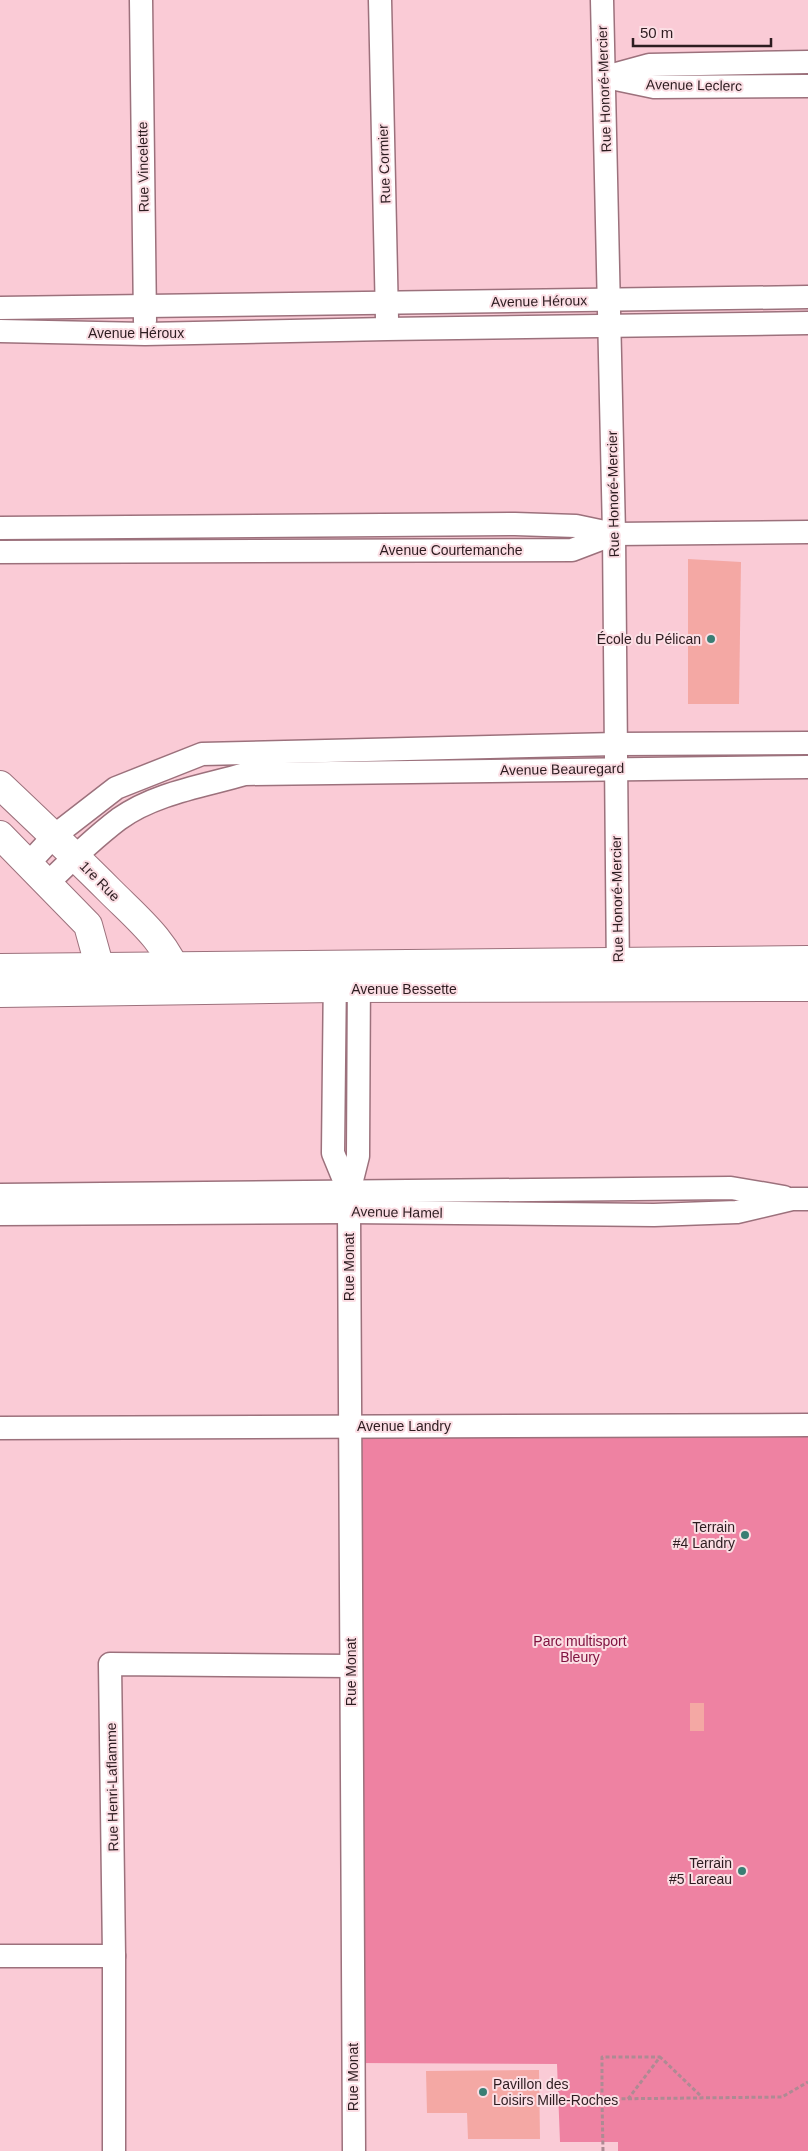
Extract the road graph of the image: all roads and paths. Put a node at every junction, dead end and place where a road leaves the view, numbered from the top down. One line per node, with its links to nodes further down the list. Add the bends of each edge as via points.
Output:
1 (141, 0): 13 (street, Rue Vincelette)
2 (380, 0): 11 (street, Rue Cormier)
3 (602, 0): 6 (street, Rue Honoré-Mercier)
4 (808, 62): 5 (street, Avenue Leclerc)
5 (761, 63): 6 (street, Avenue Leclerc, via 649,65); 7 (street, Avenue Leclerc)
6 (605, 77): 7 (street, Avenue Leclerc, via 654,87); 10 (street, Rue Honoré-Mercier)
7 (761, 86): 8 (street, Avenue Leclerc)
8 (808, 86)
9 (808, 297): 10 (street, Avenue Héroux)
10 (609, 300): 11 (street, Avenue Héroux); 16 (street, Rue Honoré-Mercier)
11 (388, 304): 12 (street, Avenue Héroux); 17 (street, Rue Cormier)
12 (271, 305): 13 (street, Avenue Héroux); 19 (street)
13 (145, 307): 14 (street, Avenue Héroux); 20 (street, Rue Vincelette)
14 (0, 308)
15 (808, 323): 16 (street, Avenue Héroux)
16 (610, 325): 17 (street, Avenue Héroux); 24 (street, Rue Honoré-Mercier)
17 (387, 328): 19 (street, Avenue Héroux)
18 (0, 331): 20 (street, Avenue Héroux)
19 (273, 331): 20 (street, Avenue Héroux)
20 (145, 334)
21 (284, 526): 22 (street, Avenue Courtemanche); 24 (street, Avenue Courtemanche, via 567,525); 25 (street)
22 (0, 528)
23 (808, 532): 24 (street, Avenue Courtemanche)
24 (614, 534): 25 (street, Avenue Courtemanche, via 572,550); 28 (street, Rue Honoré-Mercier)
25 (285, 551): 26 (street, Avenue Courtemanche)
26 (0, 552)
27 (808, 743): 28 (street, Avenue Beauregard)
28 (616, 744): 29 (street, Avenue Beauregard); 31 (street, Rue Honoré-Mercier)
29 (318, 751): 32 (street); 35 (street, Avenue Beauregard, via 202,754 116,788)
30 (808, 767): 31 (street, Avenue Beauregard)
31 (616, 768): 32 (street, Avenue Beauregard); 40 (street, Rue Honoré-Mercier)
32 (316, 773): 36 (street, Avenue Beauregard, via 245,774 162,797 120,818)
33 (0, 785): 35 (street, 1re Rue)
34 (0, 835): 37 (street)
35 (54, 836): 36 (street, 1re Rue); 37 (street, Avenue Beauregard)
36 (76, 856): 38 (street, Avenue Beauregard); 43 (street, 1re Rue, via 159,940)
37 (29, 863): 38 (street)
38 (48, 883): 44 (street, via 88,925)
39 (808, 960): 40 (street, Avenue Bessette)
40 (618, 962): 42 (street, Avenue Bessette); 46 (street, Rue Honoré-Mercier)
41 (0, 968): 44 (street, Avenue Bessette)
42 (347, 976): 43 (street, Avenue Bessette); 46 (street, Avenue Bessette); 50 (street, Rue Monat, via 333,1153)
43 (179, 978): 44 (street, Avenue Bessette)
44 (103, 979): 47 (street, Avenue Bessette)
45 (808, 987): 46 (street, Avenue Bessette)
46 (618, 989)
47 (0, 993)
48 (0, 1194): 50 (street, Avenue Hamel)
49 (800, 1199): 50 (street, Avenue Hamel, via 737,1212 654,1216)
50 (349, 1202): 51 (street, Avenue Hamel); 53 (street, Rue Monat)
51 (0, 1214)
52 (808, 1425): 53 (street, Avenue Landry)
53 (350, 1426): 54 (street, Avenue Landry); 55 (street, Rue Monat)
54 (0, 1428)
55 (351, 1666): 57 (street, Rue Henri-Laflamme, via 110,1664); 64 (street, Rue Monat)
56 (0, 1956): 57 (street)
57 (114, 1956): 63 (street, Rue Henri-Laflamme)
58 (660, 2057): 60 (path); 61 (path, via 602,2058); 62 (path)
59 (808, 2082): 60 (path, via 782,2097)
60 (702, 2098): 62 (path)
61 (602, 2099): 62 (path); 65 (path)
62 (628, 2099)
63 (114, 2151)
64 (354, 2151)
65 (603, 2151)

